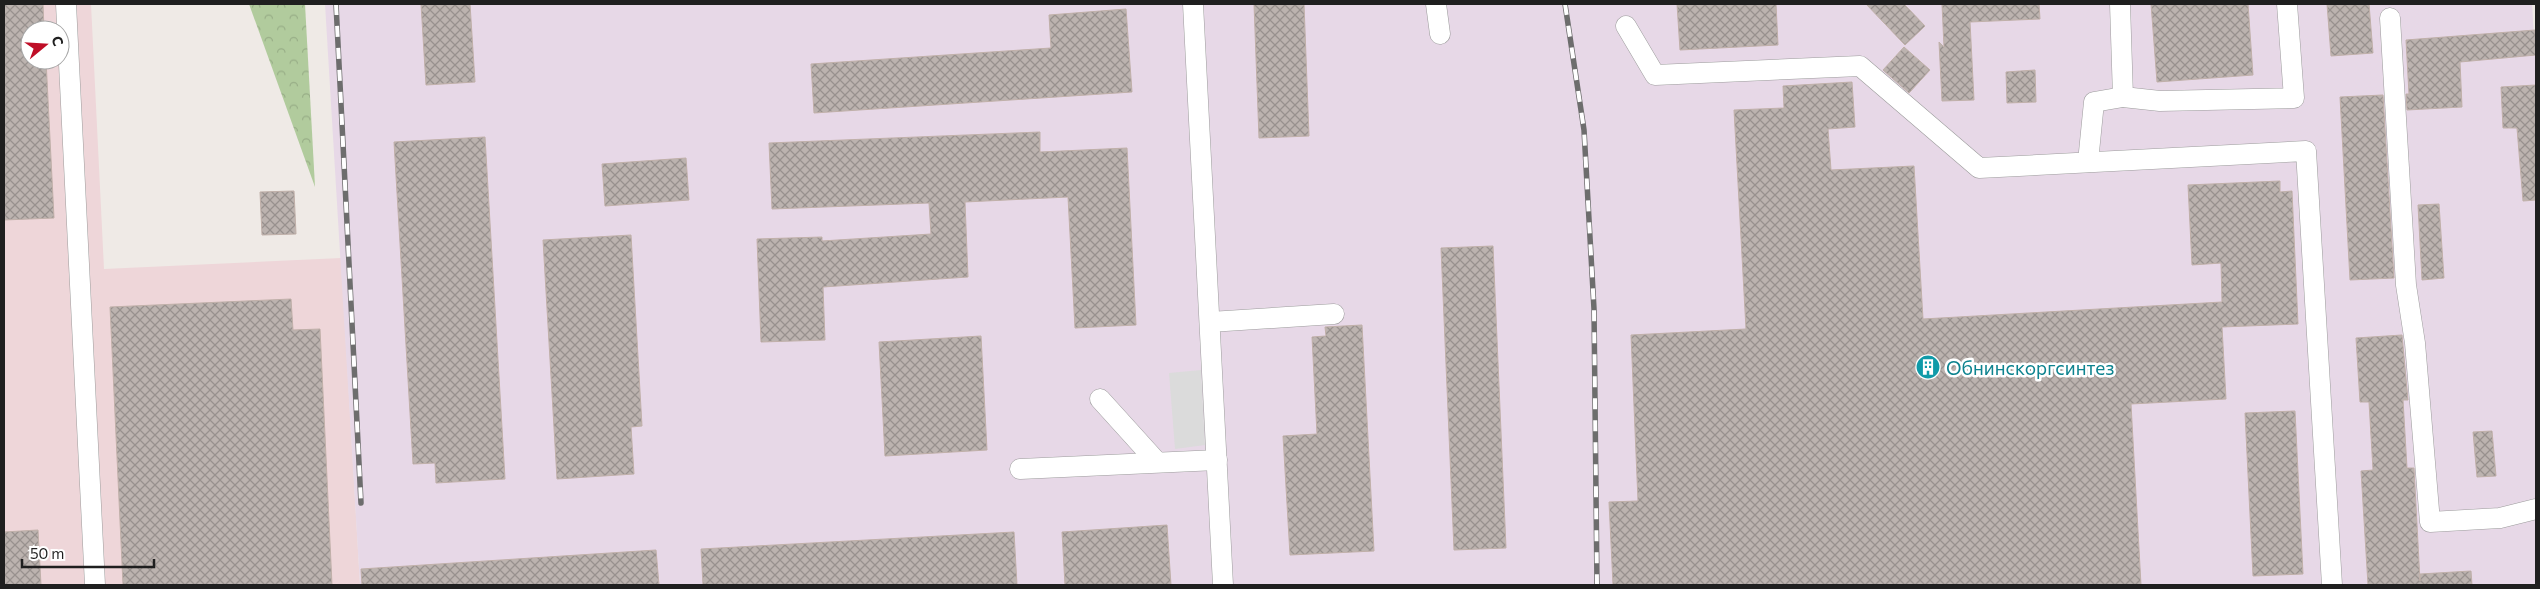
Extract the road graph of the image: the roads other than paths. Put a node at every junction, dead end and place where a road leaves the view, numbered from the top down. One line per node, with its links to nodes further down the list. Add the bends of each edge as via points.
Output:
1 (66, 4): 18 (lane)
2 (1194, 4): 12 (lane)
3 (1436, 4): 8 (lane)
4 (2120, 4): 9 (lane)
5 (2288, 4): 9 (lane, via 2294,98 2160,101)
6 (2390, 18): 17 (lane, via 2406,285 2430,522 2500,518)
7 (1626, 26): 10 (lane, via 1655,75 1860,66 1979,168)
8 (1440, 34)
9 (2124, 97): 10 (lane, via 2094,102)
10 (2088, 162): 20 (lane, via 2306,151)
11 (1334, 314): 12 (lane)
12 (1210, 322): 14 (lane)
13 (1100, 399): 15 (lane)
14 (1217, 460): 15 (lane); 19 (lane)
15 (1157, 462): 16 (lane)
16 (1020, 469)
17 (2536, 509)
18 (95, 585)
19 (1223, 585)
20 (2332, 585)

